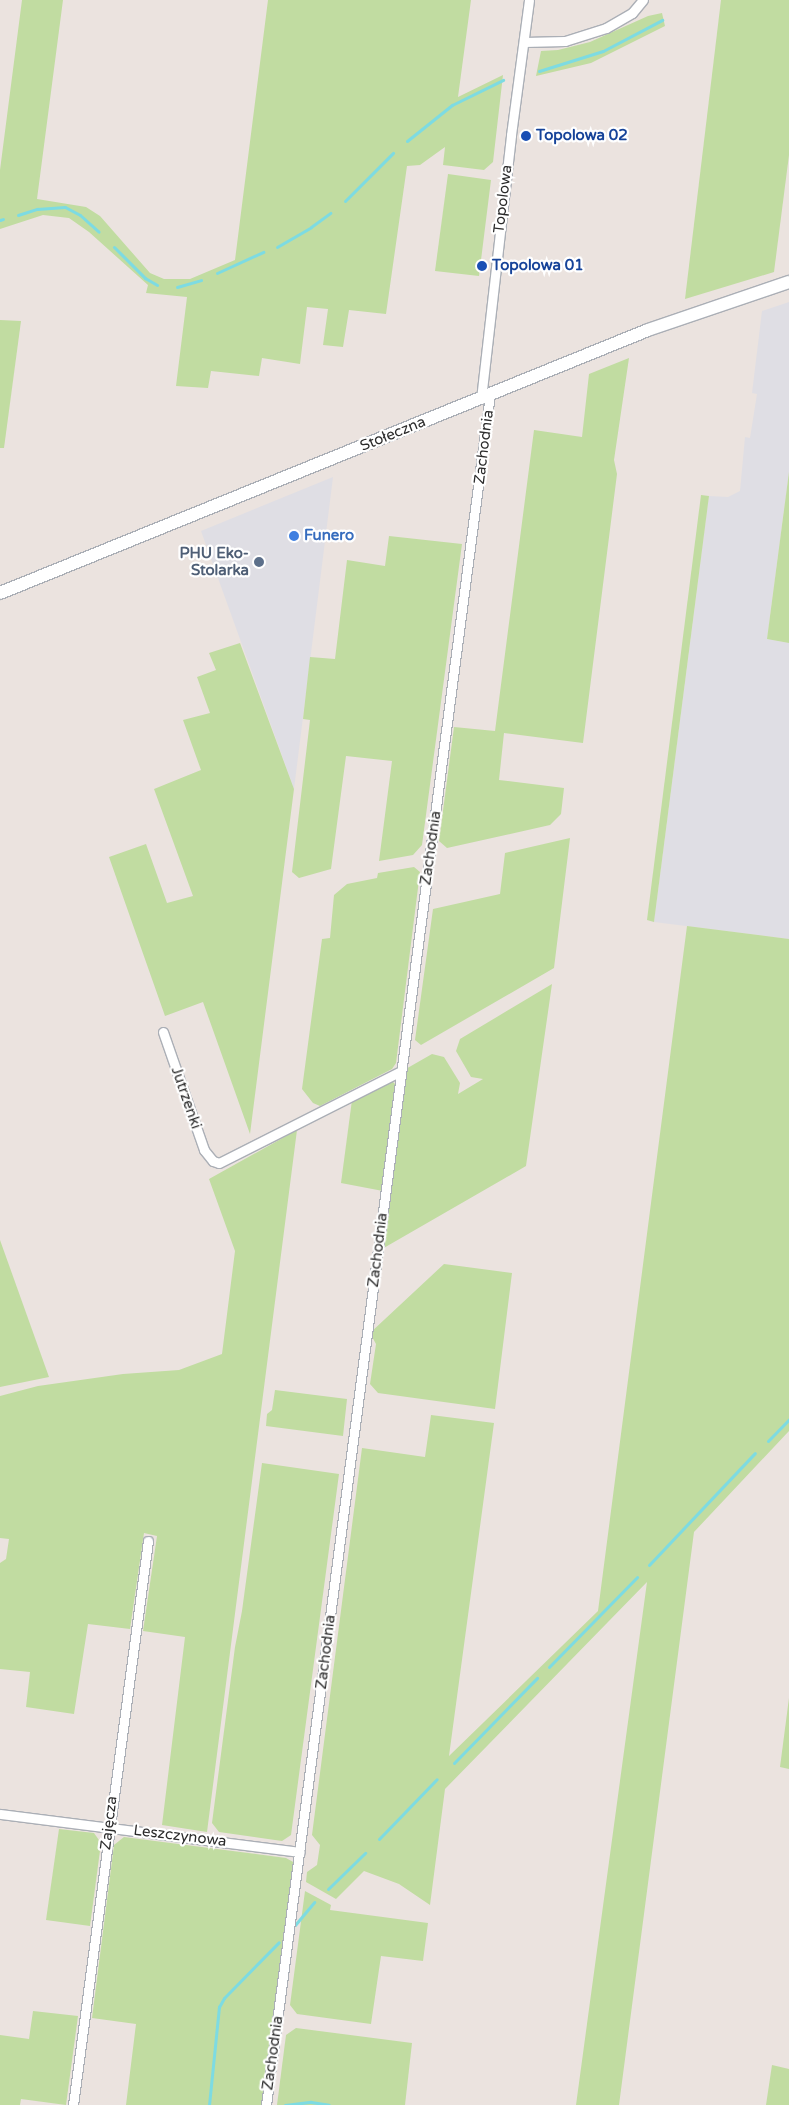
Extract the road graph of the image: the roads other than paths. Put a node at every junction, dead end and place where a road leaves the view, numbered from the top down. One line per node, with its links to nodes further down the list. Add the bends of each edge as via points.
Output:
1 (529, 0): 3 (street, Topolowa)
2 (643, 0): 3 (street, via 632,13 606,28 565,41)
3 (524, 42): 5 (street, Topolowa, via 510,143)
4 (789, 282): 5 (main road, Stołeczna, via 648,330)
5 (486, 397): 6 (main road, Stołeczna); 8 (street, Zachodnia)
6 (0, 593)
7 (163, 1032): 8 (street, Jutrzenki, via 204,1150 213,1161 220,1163)
8 (401, 1071): 12 (street, Zachodnia)
9 (148, 1540): 11 (street, Zajęcza)
10 (0, 1814): 11 (street, Leszczynowa)
11 (109, 1827): 12 (street, Leszczynowa); 13 (street, Zajęcza)
12 (300, 1852): 14 (street, Zachodnia)
13 (73, 2105)
14 (266, 2105)

